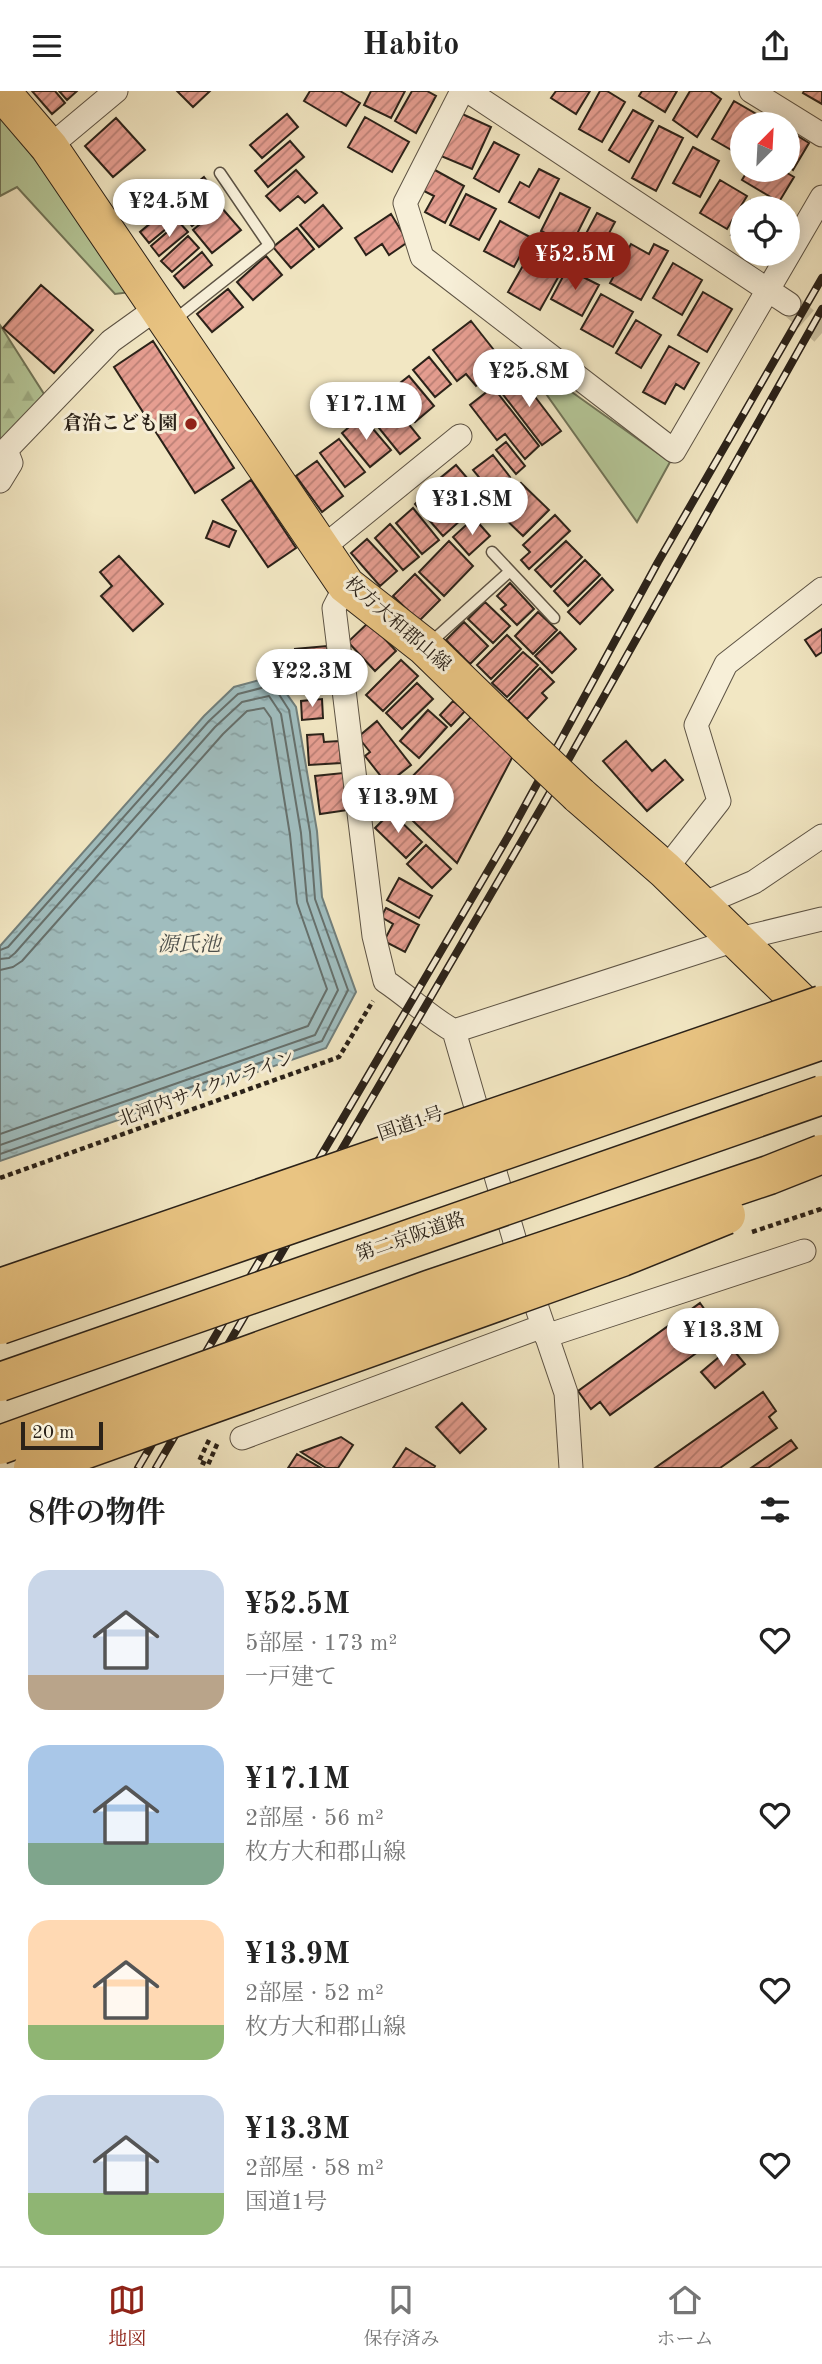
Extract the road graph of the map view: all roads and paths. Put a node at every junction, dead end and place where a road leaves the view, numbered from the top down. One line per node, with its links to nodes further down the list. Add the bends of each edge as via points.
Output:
1 (1, 91): 7 (main road, 枚方大和郡山線)
2 (116, 91): 7 (street)
3 (462, 91): 10 (street, via 405,203 422,257 674,451)
4 (468, 91): 10 (street)
5 (751, 91): 6 (street)
6 (822, 135)
7 (49, 147): 12 (main road, 枚方大和郡山線)
8 (220, 173): 12 (lane, via 269,244)
9 (822, 197): 10 (street)
10 (767, 290): 11 (street)
11 (789, 305)
12 (163, 316): 14 (street, via 111,341 6,450 11,463); 15 (main road, 枚方大和郡山線)
13 (460, 436): 15 (street)
14 (0, 481)
15 (321, 549): 18 (main road, 枚方大和郡山線)
16 (492, 552): 17 (lane)
17 (510, 571): 20 (lane); 21 (lane)
18 (346, 585): 21 (main road, 枚方大和郡山線); 27 (street, via 334,608 374,936)
19 (822, 589): 23 (street, via 726,664 696,725 719,801)
20 (554, 618)
21 (425, 647): 23 (main road, 枚方大和郡山線, bridge, via 579,795)
22 (822, 836): 24 (street, via 754,882)
23 (665, 870): 24 (main road, 枚方大和郡山線)
24 (700, 905): 26 (main road, 枚方大和郡山線)
25 (822, 919): 26 (street)
26 (736, 940): 30 (main road, 枚方大和郡山線); 31 (street)
27 (385, 981): 31 (street); 36 (path, 北河内サイクルライン, via 340,1057)
28 (822, 986): 40 (highway, 国道1号)
29 (822, 1005): 41 (highway, bridge)
30 (822, 1023)
31 (454, 1031): 39 (street)
32 (822, 1040): 42 (highway, bridge)
33 (822, 1095): 44 (highway, 第二京阪道路, bridge)
34 (822, 1148): 39 (street)
35 (822, 1154): 47 (highway, bridge, via 430,1289)
36 (0, 1178)
37 (822, 1199): 48 (highway, bridge, via 622,1257)
38 (804, 1251): 43 (street)
39 (519, 1255): 43 (street)
40 (0, 1265)
41 (0, 1289)
42 (0, 1325)
43 (545, 1331): 46 (street); 49 (street, via 566,1393)
44 (0, 1382)
45 (214, 1429): 46 (path, via 199,1461 208,1465 219,1439)
46 (236, 1442)
47 (0, 1445)
48 (33, 1468)
49 (571, 1468)

